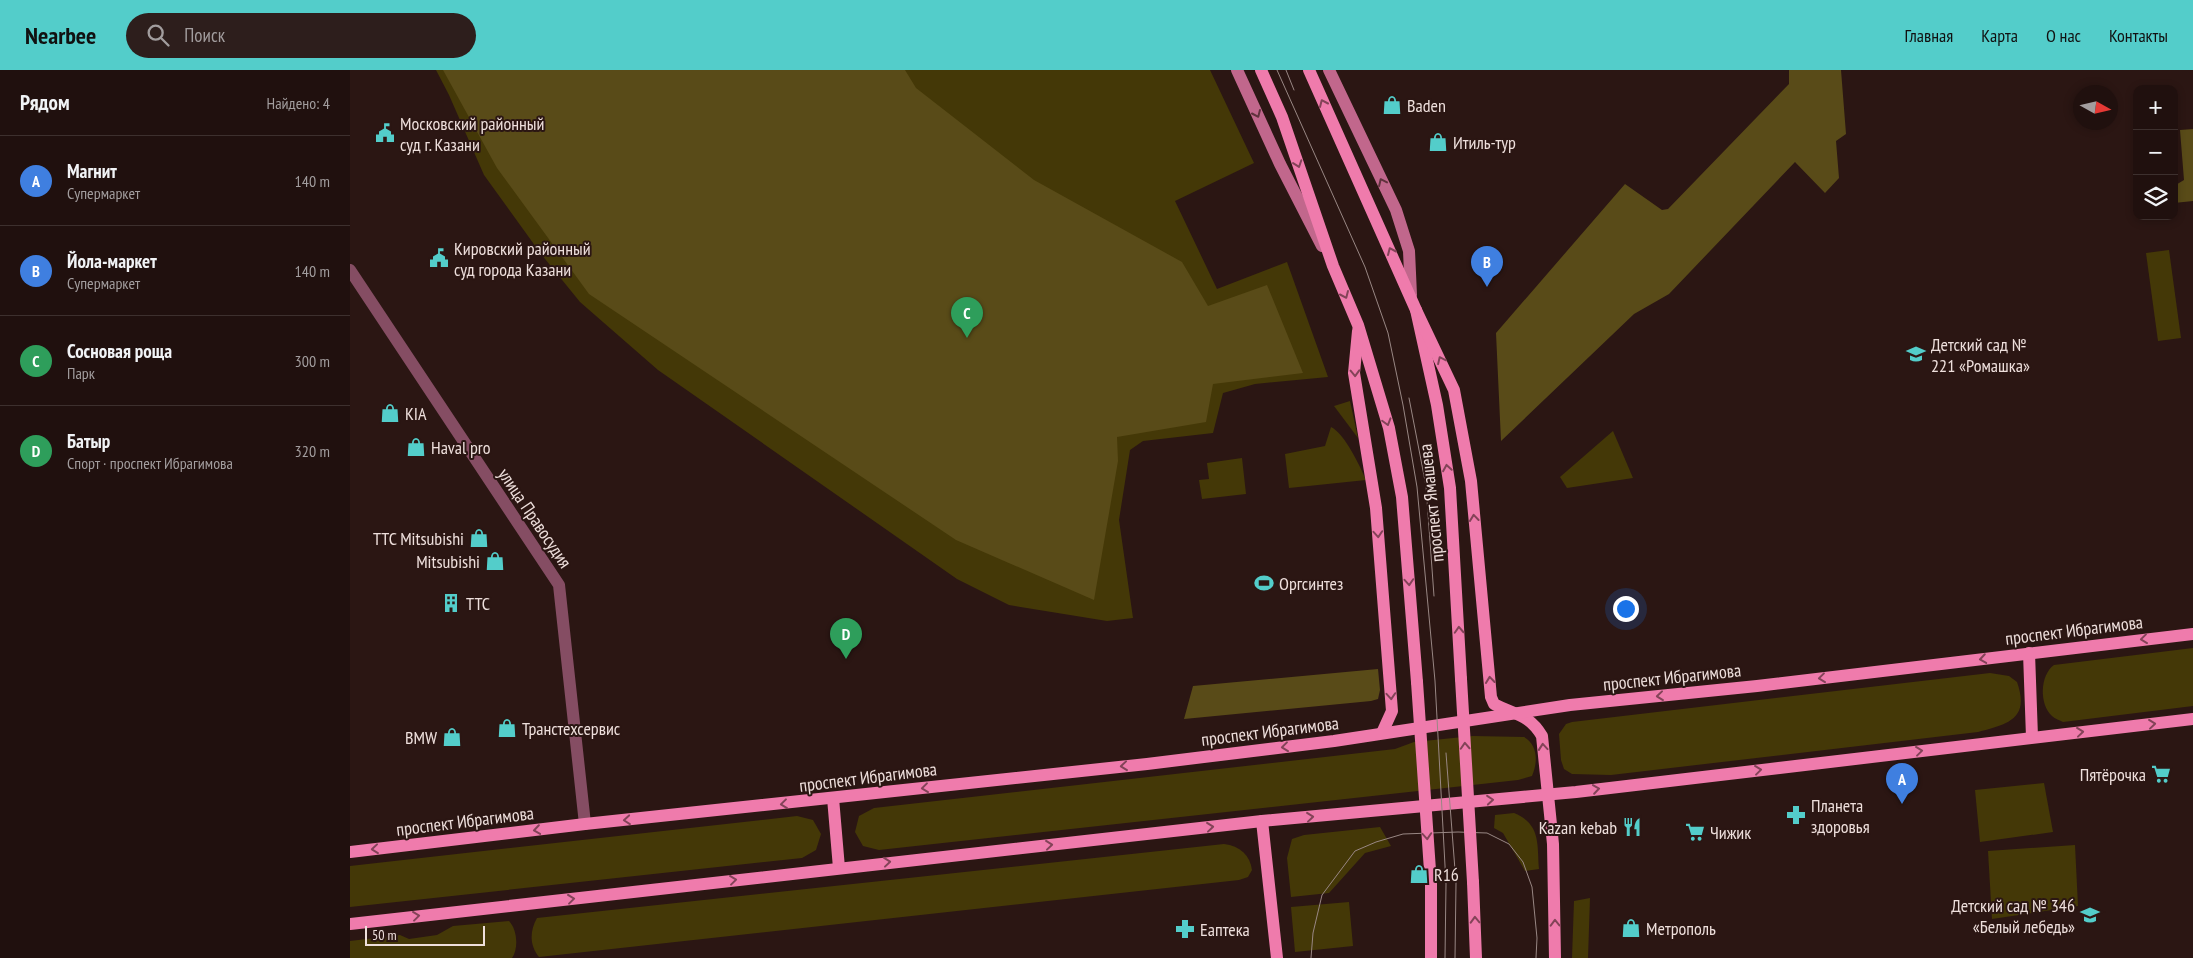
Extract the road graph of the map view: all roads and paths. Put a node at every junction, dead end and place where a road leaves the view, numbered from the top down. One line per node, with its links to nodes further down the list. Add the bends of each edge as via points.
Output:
1 (1237, 70): 5 (main road, one-way to 5)
2 (1261, 70): 5 (main road, проспект Ямашева, one-way to 5, via 1282,117)
3 (1309, 70): 7 (main road, проспект Ямашева, one-way to 3)
4 (1329, 70): 7 (main road, one-way to 4, via 1409,251 1396,210)
5 (1332, 266): 9 (main road, проспект Ямашева, one-way to 9)
6 (350, 270): 19 (street, улица Правосудия, via 559,585)
7 (1410, 295): 8 (main road, проспект Ямашева)
8 (1416, 310): 12 (main road, one-way to 8, via 1494,704 1491,697 1470,481 1454,390); 25 (main road, проспект Ямашева, one-way to 8, bridge, via 1450,488 1437,405)
9 (1358, 325): 14 (main road, one-way to 14, via 1354,373 1376,508 1392,711); 24 (main road, проспект Ямашева, one-way to 24, bridge, via 1389,428 1402,497 1431,885)
10 (2193, 634): 11 (main road, проспект Ибрагимова, one-way to 11)
11 (2029, 652): 12 (main road, проспект Ибрагимова, one-way to 12); 15 (main road)
12 (1515, 713): 14 (main road, проспект Ибрагимова); 16 (main road, one-way to 12, via 1542,736 1536,725)
13 (2193, 719): 15 (main road, one-way to 13)
14 (1382, 734): 17 (main road, проспект Ибрагимова, one-way to 17, via 1157,763)
15 (2032, 737): 16 (main road, one-way to 15)
16 (1548, 795): 18 (main road, one-way to 16); 26 (main road, one-way to 16, via 1553,844)
17 (833, 798): 19 (main road, проспект Ибрагимова, one-way to 19); 21 (main road)
18 (1262, 821): 21 (main road, one-way to 18); 23 (main road)
19 (585, 824): 20 (main road, проспект Ибрагимова, one-way to 20)
20 (350, 852)
21 (839, 868): 22 (main road, one-way to 21)
22 (350, 924)
23 (1277, 958)
24 (1431, 958)
25 (1476, 958)
26 (1555, 958)

